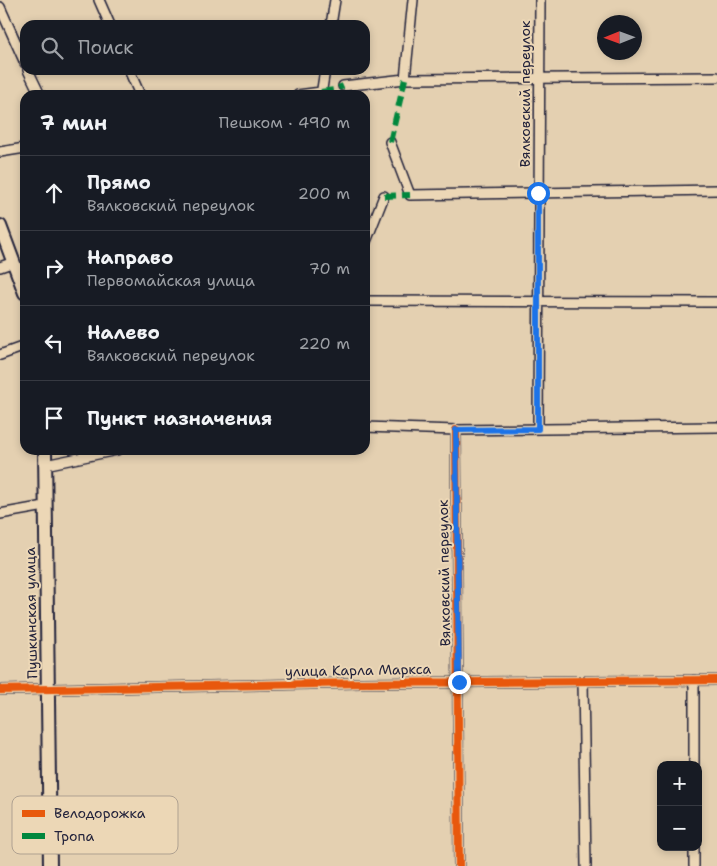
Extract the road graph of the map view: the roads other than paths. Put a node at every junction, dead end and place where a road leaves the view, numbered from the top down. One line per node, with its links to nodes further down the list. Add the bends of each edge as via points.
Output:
1 (99, 0): 6 (street)
2 (335, 0): 7 (street)
3 (413, 0): 14 (street)
4 (540, 0): 13 (street, Вялковский переулок)
5 (0, 7): 8 (street)
6 (108, 20)
7 (332, 20)
8 (20, 52)
9 (30, 75): 16 (street)
10 (131, 75): 17 (street)
11 (323, 75): 18 (street)
12 (717, 77): 13 (street)
13 (539, 78): 14 (street); 23 (street, Вялковский переулок)
14 (405, 79): 15 (street)
15 (343, 86)
16 (38, 90)
17 (138, 90)
18 (321, 90)
19 (390, 142): 23 (street, via 410,195)
20 (20, 149): 21 (street)
21 (0, 152)
22 (717, 190): 23 (street)
23 (538, 193): 31 (street, Вялковский переулок)
24 (384, 196): 26 (street)
25 (0, 226): 27 (street)
26 (370, 231)
27 (14, 262): 28 (street); 29 (street)
28 (0, 267)
29 (20, 279)
30 (370, 301): 31 (street)
31 (538, 302): 32 (street); 37 (street, Вялковский переулок)
32 (717, 302)
33 (20, 348): 34 (street)
34 (0, 355)
35 (370, 427): 38 (street)
36 (717, 427): 37 (street)
37 (538, 429): 38 (street)
38 (456, 430): 47 (street, Вялковский переулок)
39 (45, 455): 41 (street, Пушкинская улица)
40 (91, 455): 41 (street)
41 (45, 464): 42 (street, Пушкинская улица)
42 (45, 506): 43 (street); 48 (street, Пушкинская улица)
43 (0, 514)
44 (694, 680): 45 (street, улица Карла Маркса); 46 (street, улица Карла Маркса); 50 (street)
45 (717, 680)
46 (583, 681): 47 (street, улица Карла Маркса); 54 (street)
47 (459, 682): 48 (street, улица Карла Маркса); 53 (street, Вялковский переулок)
48 (47, 689): 49 (street, улица Карла Маркса); 51 (street, Пушкинская улица)
49 (0, 690)
50 (694, 761)
51 (49, 796)
52 (694, 851): 55 (street)
53 (459, 866)
54 (586, 866)
55 (694, 866)

